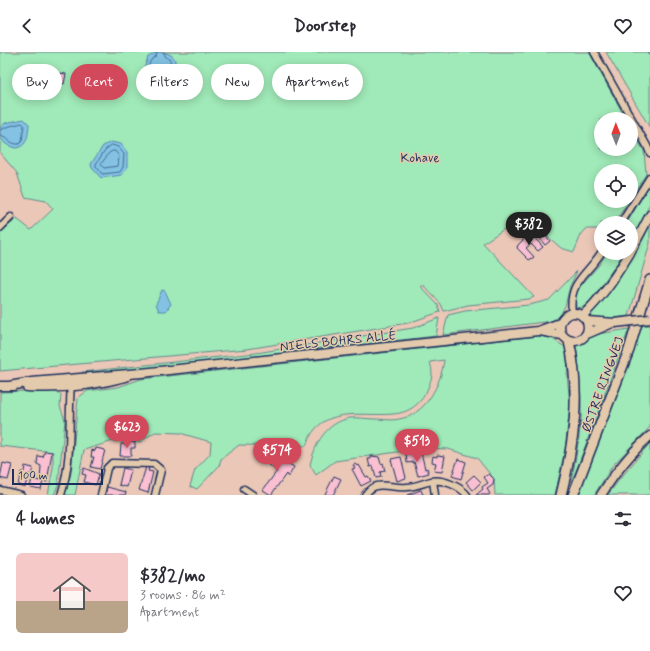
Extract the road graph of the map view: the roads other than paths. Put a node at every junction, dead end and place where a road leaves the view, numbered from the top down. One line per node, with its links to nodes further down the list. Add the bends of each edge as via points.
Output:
1 (594, 52): 2 (street)
2 (650, 153)
3 (650, 177): 5 (street)
4 (650, 215): 8 (street)
5 (625, 216)
6 (11, 217): 7 (street)
7 (0, 228)
8 (638, 237)
9 (595, 260): 12 (street, via 574,286)
10 (625, 260): 13 (street)
11 (650, 280): 38 (main road, ØSTRE RINGVEJ, via 629,350)
12 (572, 313): 13 (street); 15 (street)
13 (584, 319): 16 (street); 18 (street)
14 (650, 319): 16 (street, bridge)
15 (560, 323): 17 (street, NIELS BOHRS ALLÉ); 19 (street, via 560,330)
16 (613, 323): 18 (street)
17 (538, 331): 19 (street, NIELS BOHRS ALLÉ); 20 (street, NIELS BOHRS ALLÉ)
18 (587, 334): 19 (street, via 579,340)
19 (566, 338): 37 (main road, via 573,356 575,424)
20 (140, 374): 21 (street, NIELS BOHRS ALLÉ); 23 (street, NIELS BOHRS ALLÉ)
21 (71, 379): 22 (street, NIELS BOHRS ALLÉ); 23 (street)
22 (4, 386): 23 (street, NIELS BOHRS ALLÉ)
23 (70, 388): 31 (street, via 69,455)
24 (650, 436): 39 (street, via 616,472)
25 (433, 481): 34 (street, via 399,488 374,486); 35 (street); 36 (street, via 457,486)
26 (244, 489): 29 (street)
27 (0, 490): 28 (street)
28 (7, 493): 30 (street)
29 (250, 494)
30 (21, 495)
31 (61, 495)
32 (101, 495): 33 (street, via 107,468 112,463 158,466 161,470)
33 (155, 495)
34 (365, 495)
35 (434, 495)
36 (467, 495)
37 (561, 495)
38 (573, 495)
39 (601, 495)

